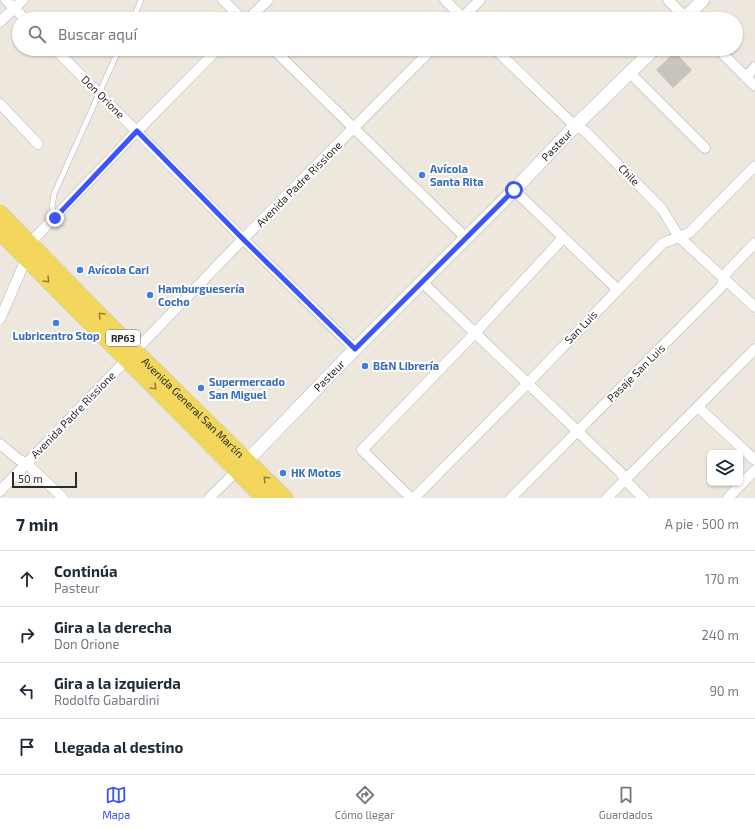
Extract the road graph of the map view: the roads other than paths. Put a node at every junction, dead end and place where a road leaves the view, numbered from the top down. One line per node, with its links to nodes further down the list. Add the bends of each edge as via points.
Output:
1 (6, 0): 10 (street)
2 (23, 0): 10 (street)
3 (142, 0): 12 (lane)
4 (223, 0): 13 (street)
5 (268, 0): 14 (street)
6 (445, 0): 15 (street)
7 (480, 0): 16 (street)
8 (668, 0): 17 (street)
9 (703, 0): 18 (street)
10 (14, 8): 11 (street); 19 (street)
11 (18, 12)
12 (136, 12)
13 (235, 12)
14 (255, 12)
15 (457, 12)
16 (469, 12)
17 (680, 12)
18 (692, 12)
19 (0, 22)
20 (62, 56): 32 (street, Don Orione)
21 (116, 56): 32 (lane)
22 (211, 56): 36 (street)
23 (280, 56): 35 (street)
24 (425, 56): 35 (street, Avenida Padre Rissione)
25 (502, 56): 34 (street, Chile)
26 (647, 56): 29 (street, Pasteur)
27 (725, 56): 30 (street)
28 (755, 67): 30 (street)
29 (630, 73): 34 (street, Pasteur); 38 (street)
30 (746, 76): 31 (street)
31 (755, 86)
32 (98, 92): 36 (street, Don Orione); 41 (lane, via 54,194 52,207)
33 (0, 104): 37 (street)
34 (575, 126): 40 (street, Pasteur); 43 (street, Chile, via 585,131 662,209)
35 (354, 128): 44 (street); 46 (street, Avenida Padre Rissione)
36 (137, 131): 41 (street); 46 (street, Don Orione)
37 (38, 144)
38 (705, 148)
39 (755, 166): 43 (street, San Luis, via 689,233)
40 (514, 190): 44 (street, Pasteur); 45 (street)
41 (55, 218): 48 (street)
42 (1, 221): 48 (main road, Avenida General San Martín / RP63)
43 (679, 236): 49 (street, Chile); 51 (street, San Luis, via 663,243)
44 (466, 238): 50 (street, Pasteur)
45 (563, 238): 51 (street); 54 (street)
46 (243, 239): 55 (street, Don Orione); 57 (street, Avenida Padre Rissione)
47 (755, 243): 49 (street, Pasaje San Luis, via 727,272)
48 (28, 251): 53 (street); 57 (main road, Avenida General San Martín / RP63)
49 (724, 279): 52 (street, Chile); 60 (street, Pasaje San Luis, via 721,288)
50 (422, 282): 54 (street); 55 (street, Pasteur)
51 (617, 289): 58 (street, San Luis)
52 (755, 308)
53 (0, 319)
54 (476, 332): 58 (street); 73 (street, via 362,450)
55 (355, 349): 64 (street, Pasteur)
56 (755, 349): 59 (street)
57 (131, 355): 63 (street, Avenida Padre Rissione); 64 (main road, Avenida General San Martín / RP63)
58 (528, 383): 60 (street); 73 (street, San Luis)
59 (698, 406): 62 (street); 66 (street)
60 (578, 432): 66 (street, via 621,473); 74 (street, Pasaje San Luis)
61 (0, 444): 63 (street)
62 (755, 460)
63 (26, 463): 67 (street, Avenida Padre Rissione); 69 (street)
64 (242, 466): 70 (street, Pasteur); 71 (main road, Avenida General San Martín / RP63); 72 (main road, Avenida General San Martín / RP63, one-way to 64)
65 (755, 470): 68 (street)
66 (625, 480): 75 (street); 76 (street)
67 (0, 491)
68 (731, 497)
69 (63, 498)
70 (209, 498)
71 (264, 498)
72 (285, 498)
73 (412, 498)
74 (511, 498)
75 (607, 498)
76 (643, 498)

